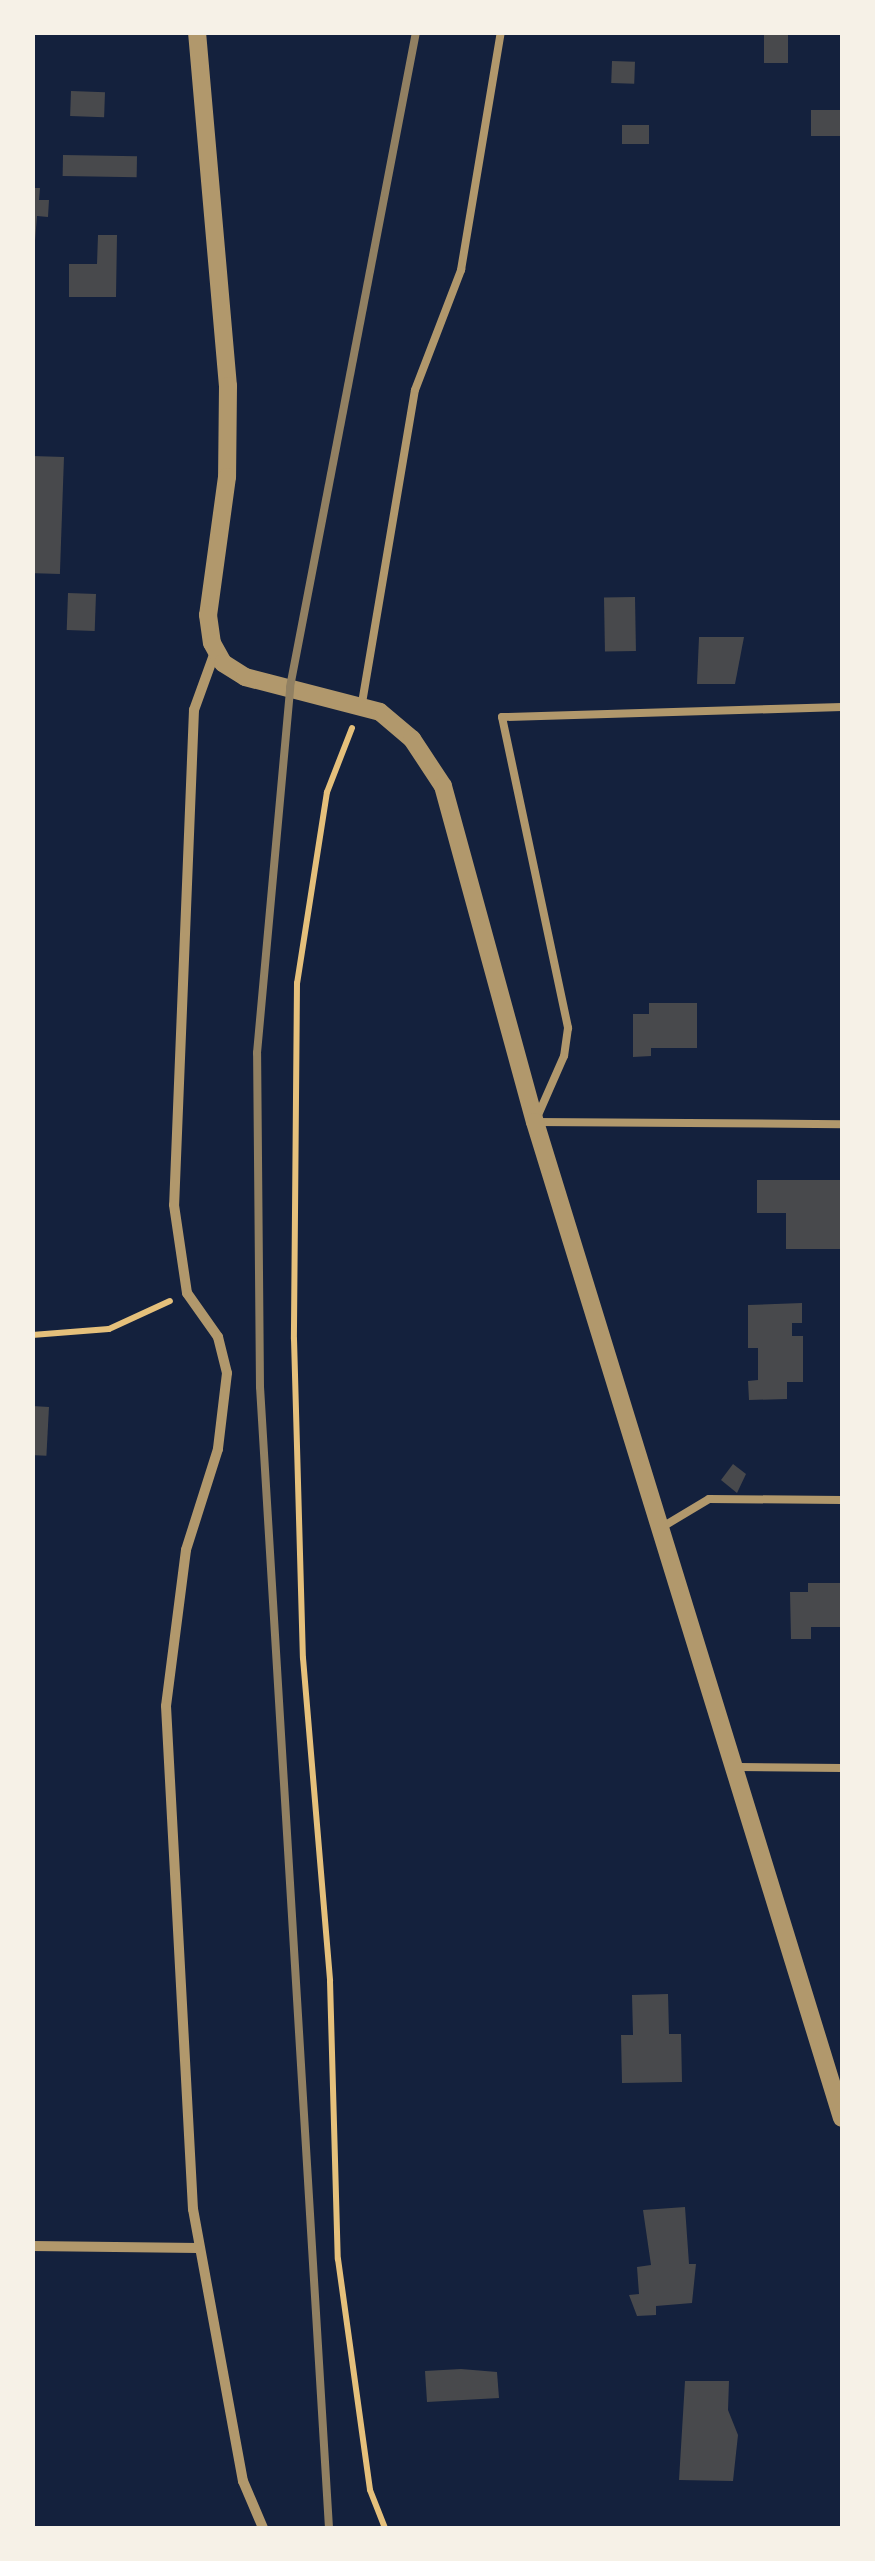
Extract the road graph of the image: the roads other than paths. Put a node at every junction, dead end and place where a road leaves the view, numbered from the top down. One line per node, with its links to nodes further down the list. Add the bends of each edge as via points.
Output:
1 (197, 32): 3 (street, via 228,386 227,478 208,615)
2 (500, 32): 4 (lane, via 461,270 415,390)
3 (215, 651): 4 (street, via 245,677); 14 (street, via 194,710 174,1205 186,1293 218,1337 227,1373 218,1449 186,1550 166,1706 181,2058)
4 (362, 703): 6 (street, via 412,739 443,786)
5 (842, 708): 6 (lane, via 502,717 568,1028 564,1056)
6 (535, 1122): 7 (lane); 9 (street)
7 (842, 1124)
8 (842, 1500): 9 (lane, via 709,1499)
9 (664, 1526): 10 (street)
10 (739, 1768): 11 (lane); 12 (street)
11 (842, 1768)
12 (842, 2118)
13 (32, 2246): 14 (street)
14 (198, 2248): 15 (street, via 242,2482)
15 (262, 2528)

